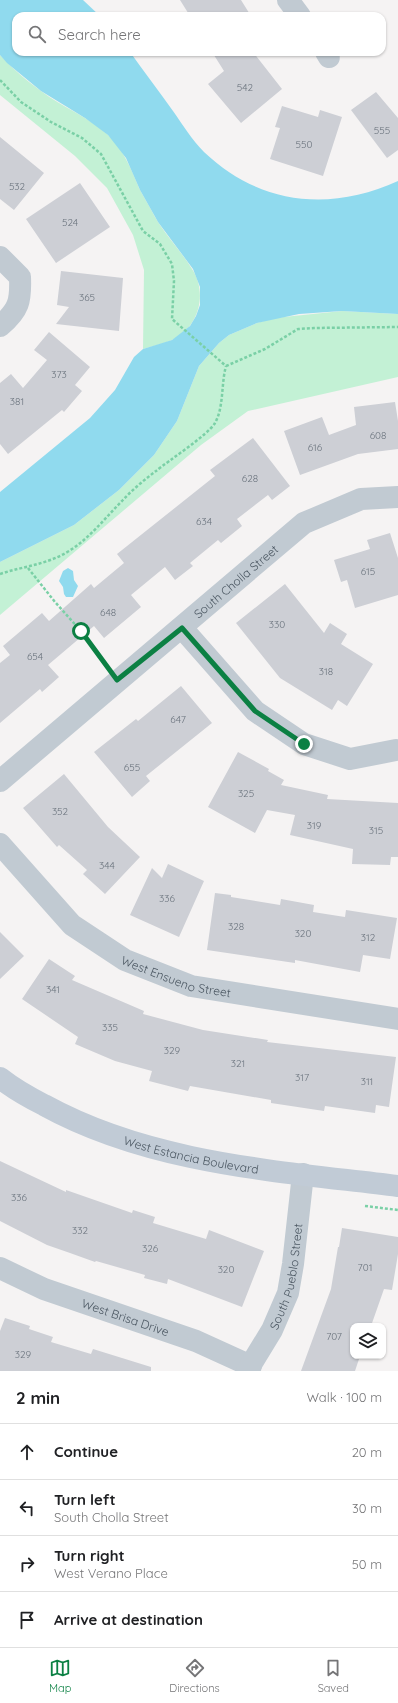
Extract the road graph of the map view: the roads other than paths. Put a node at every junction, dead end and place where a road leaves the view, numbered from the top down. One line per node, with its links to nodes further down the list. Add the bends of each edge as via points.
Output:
1 (288, 0): 2 (street)
2 (297, 12)
3 (0, 256): 4 (street, via 20,277 20,293 15,311)
4 (0, 326)
5 (398, 496): 6 (street, South Cholla Street, via 361,499 304,523)
6 (182, 628): 7 (street, via 255,711 304,744 350,759); 8 (street, South Cholla Street)
7 (396, 750)
8 (0, 780)
9 (0, 844): 10 (street, West Ensueno Street, via 72,924 125,960 191,986)
10 (398, 1019)
11 (0, 1078): 12 (street, West Estancia Boulevard, via 60,1114 102,1133 195,1158)
12 (303, 1174): 13 (street, West Estancia Boulevard); 15 (street, South Pueblo Street, via 294,1264 288,1293 272,1330)
13 (398, 1186)
14 (0, 1268): 15 (street, West Brisa Drive, via 44,1289 182,1336)
15 (249, 1368)

